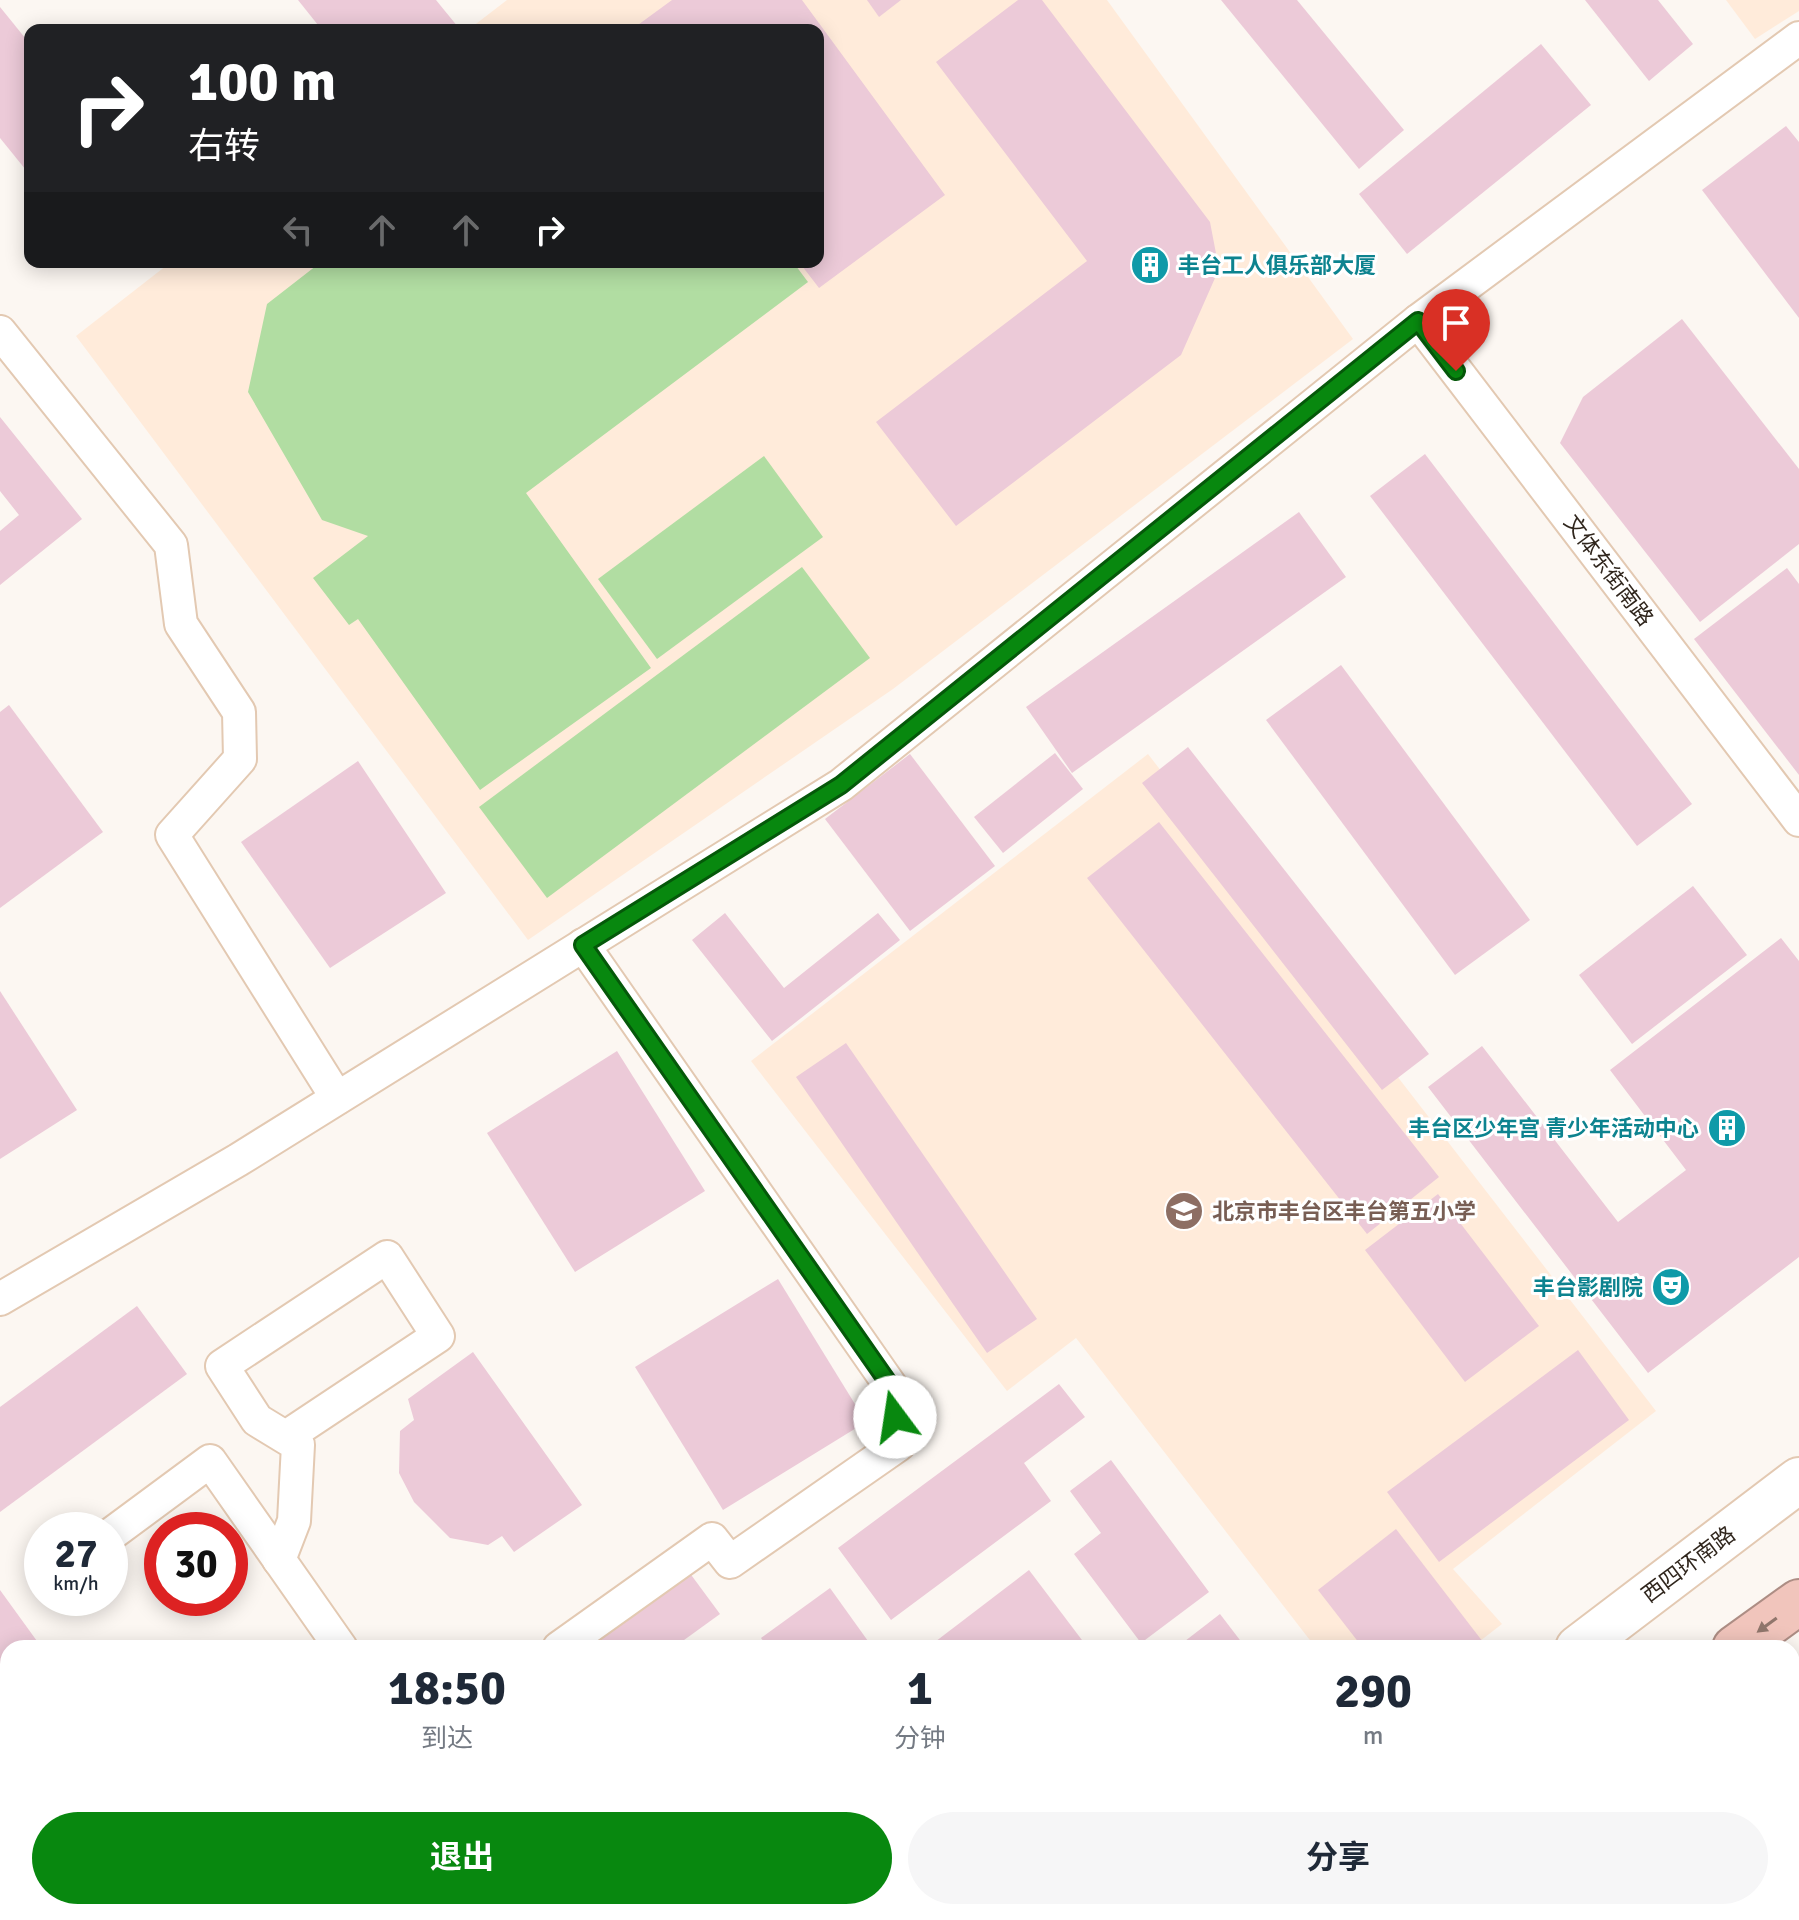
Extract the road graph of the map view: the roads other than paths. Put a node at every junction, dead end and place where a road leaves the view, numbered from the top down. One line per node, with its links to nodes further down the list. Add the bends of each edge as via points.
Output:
1 (1799, 38): 2 (street)
2 (1418, 321): 4 (street, 文体东街南路); 5 (street, via 841,785)
3 (0, 332): 6 (street, via 171,545 181,624 239,712 240,759 172,835)
4 (1799, 820)
5 (583, 945): 6 (street); 14 (street, via 892,1388 898,1445 730,1562 712,1539)
6 (337, 1098): 7 (street)
7 (0, 1299)
8 (286, 1437): 8 (street, via 257,1420 222,1366 387,1257 438,1336); 11 (street, via 298,1445 294,1521)
9 (1799, 1480): 15 (street, 西四环南路)
10 (128, 1522): 11 (street, via 210,1461)
11 (279, 1560): 13 (street)
12 (1799, 1602): 16 (highway, one-way to 16)
13 (335, 1640)
14 (570, 1640)
15 (1589, 1640)
16 (1746, 1640)

